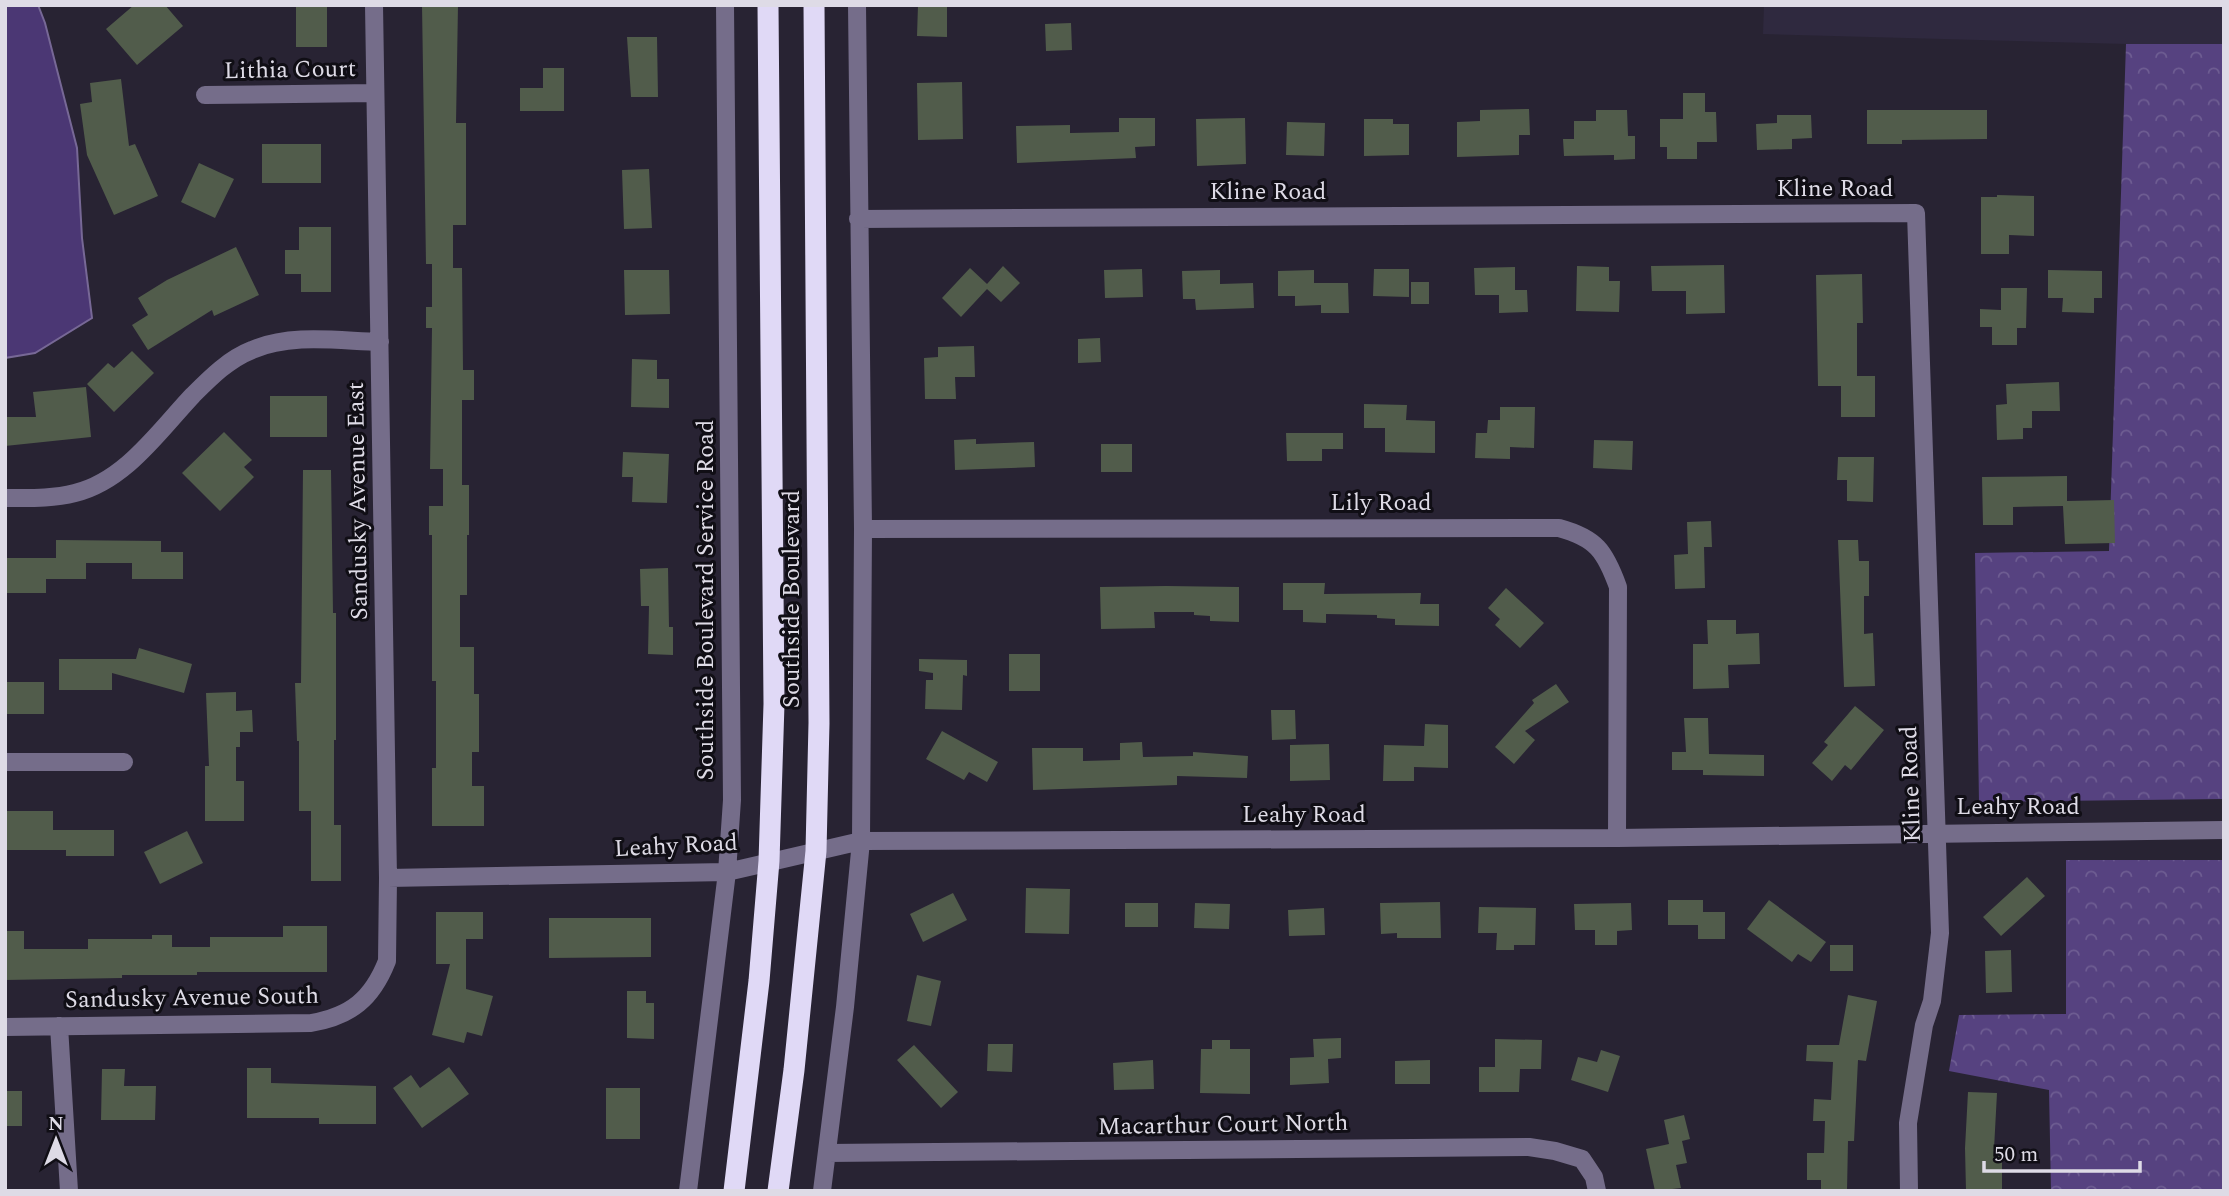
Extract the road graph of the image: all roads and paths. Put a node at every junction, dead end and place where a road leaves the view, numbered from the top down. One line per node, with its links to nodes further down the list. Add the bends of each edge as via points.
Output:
1 (374, 5): 6 (street, Sandusky Avenue East)
2 (725, 5): 20 (street, Southside Boulevard Service Road, via 732,786)
3 (768, 5): 19 (highway, Southside Boulevard, via 774,704)
4 (814, 5): 18 (highway, Southside Boulevard)
5 (857, 5): 8 (street)
6 (375, 93): 7 (street, Lithia Court); 9 (street, Sandusky Avenue East)
7 (205, 95)
8 (858, 219): 11 (street); 15 (street, Kline Road, via 1916,213)
9 (380, 342): 10 (street, via 302,340 252,349 207,381 113,477 74,494); 21 (street, Sandusky Avenue East)
10 (5, 498)
11 (863, 529): 16 (street, Lily Road, via 1559,528 1576,532 1594,542 1608,558 1618,587); 17 (street)
12 (5, 762): 13 (street)
13 (124, 762)
14 (2224, 830): 15 (street, Leahy Road)
15 (1937, 832): 16 (street, Leahy Road); 32 (street, Kline Road, via 1940,933 1933,1001 1924,1025 1908,1123)
16 (1617, 838): 17 (street, Leahy Road)
17 (861, 841): 18 (street, Leahy Road); 25 (street)
18 (816, 851): 19 (street, Leahy Road); 29 (highway, Southside Boulevard)
19 (769, 861): 20 (street, Leahy Road); 28 (highway, Southside Boulevard)
20 (727, 872): 21 (street, Leahy Road); 27 (street, Southside Boulevard Service Road)
21 (388, 878): 22 (street, Sandusky Avenue East, via 387,961)
22 (370, 992): 23 (street, Sandusky Avenue South, via 348,1012 311,1023)
23 (59, 1026): 24 (street, Sandusky Avenue South); 26 (street)
24 (5, 1027)
25 (827, 1153): 30 (street); 31 (street, Macarthur Court North, via 1528,1147 1582,1159)
26 (69, 1191)
27 (688, 1191)
28 (734, 1191)
29 (778, 1191)
30 (822, 1191)
31 (1597, 1191)
32 (1909, 1191)

